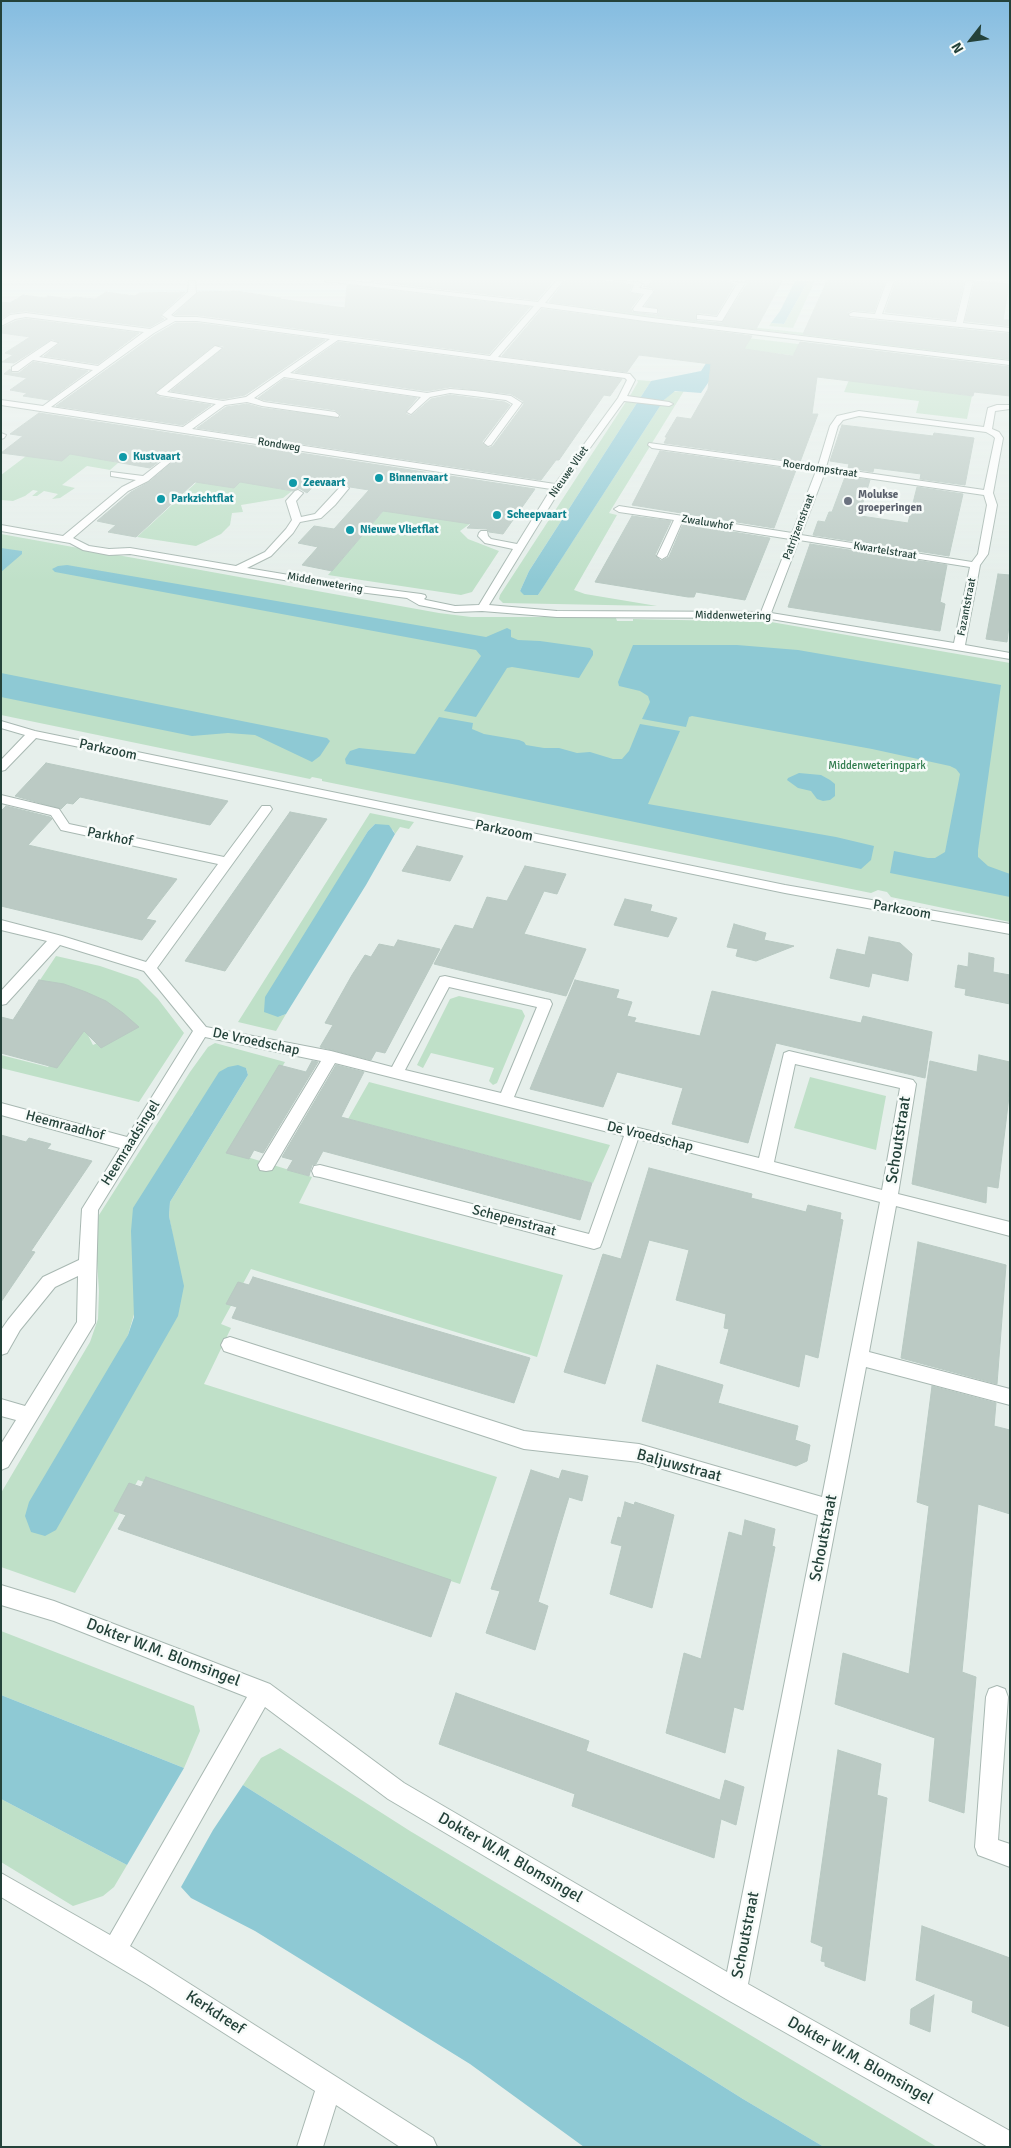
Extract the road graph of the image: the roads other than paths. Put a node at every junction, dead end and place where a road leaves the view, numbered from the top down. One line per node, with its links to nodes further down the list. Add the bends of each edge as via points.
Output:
1 (80, 381): 13 (street)
2 (175, 381): 10 (street, via 160,393)
3 (275, 381): 8 (street)
4 (331, 381): 6 (street)
5 (630, 381): 7 (street, Nieuwe Vliet)
6 (427, 394): 14 (street); 18 (street, via 450,391 508,398 518,403)
7 (622, 398): 11 (street); 24 (street, Nieuwe Vliet)
8 (248, 399): 10 (street); 15 (street)
9 (1, 402): 13 (street, Rondweg)
10 (224, 403): 16 (street)
11 (669, 404)
12 (1010, 407): 17 (street, via 991,410)
13 (45, 408): 16 (street, Rondweg)
14 (411, 412)
15 (335, 415)
16 (186, 430): 24 (street, Rondweg)
17 (988, 430): 22 (street, Patrijzenstraat, via 859,413 846,415 834,426); 27 (street, Fazantstraat, via 999,438 999,453)
18 (488, 443)
19 (652, 445): 22 (street, Roerdompstraat)
20 (170, 458): 23 (street)
21 (124, 465): 23 (street, via 114,474)
22 (821, 470): 27 (street, Roerdompstraat); 33 (street, Patrijzenstraat)
23 (145, 479): 34 (street, via 124,489)
24 (558, 487): 35 (street, Nieuwe Vliet)
25 (344, 488): 30 (street, via 318,516)
26 (298, 493): 30 (street, via 291,501)
27 (988, 493): 37 (street, Fazantstraat, via 992,505 984,554)
28 (619, 509): 29 (street, Zwaluwhof)
29 (679, 518): 33 (street, Zwaluwhof); 36 (street)
30 (297, 520): 38 (street, via 280,544 268,554)
31 (1, 528): 34 (street, Middenwetering)
32 (484, 533): 35 (street, via 488,541)
33 (796, 537): 37 (street, Kwartelstraat); 40 (street, Patrijzenstraat)
34 (70, 540): 38 (street, Middenwetering, via 86,548 109,552 130,550)
35 (520, 548): 39 (street, Nieuwe Vliet)
36 (662, 556)
37 (975, 565): 41 (street, Fazantstraat)
38 (239, 568): 39 (street, Middenwetering, via 411,597 441,607)
39 (482, 608): 40 (street, Middenwetering, via 557,614)
40 (765, 615): 41 (street, Middenwetering)
41 (960, 647): 42 (street, Middenwetering)
42 (1010, 656)
43 (1, 724): 44 (street, Parkzoom)
44 (33, 734): 45 (street); 50 (street, Parkzoom, via 775,887)
45 (1, 767)
46 (1, 799): 48 (street, Parkhof, via 55,812 65,827)
47 (266, 809): 48 (street)
48 (226, 862): 52 (street)
49 (1, 925): 51 (street)
50 (1010, 929)
51 (57, 939): 52 (street); 53 (street)
52 (149, 968): 54 (street, De Vroedschap)
53 (1, 1000)
54 (201, 1031): 55 (street, De Vroedschap); 60 (street, Heemraadsingel)
55 (331, 1057): 56 (street, De Vroedschap); 61 (street)
56 (396, 1073): 57 (street, De Vroedschap); 57 (street, via 445,981 545,1004)
57 (504, 1101): 59 (street, De Vroedschap)
58 (1, 1109): 60 (street, Heemraadhof)
59 (633, 1132): 62 (street, De Vroedschap); 63 (street, Schepenstraat, via 594,1242)
60 (130, 1144): 66 (street, Heemraadsingel, via 90,1209)
61 (266, 1165)
62 (766, 1167): 64 (street, De Vroedschap); 64 (street, Schoutstraat, via 789,1057 908,1084)
63 (320, 1171)
64 (889, 1199): 65 (street, De Vroedschap); 69 (street, Schoutstraat)
65 (1010, 1230)
66 (88, 1264): 68 (street, via 49,1282 14,1325); 72 (street, Heemraadsingel, via 86,1323)
67 (230, 1346): 74 (street, Baljuwstraat, via 524,1440 639,1453)
68 (1, 1347)
69 (859, 1357): 70 (street); 74 (street, Schoutstraat)
70 (1010, 1397)
71 (1, 1407): 72 (street)
72 (29, 1416): 73 (street, Heemraadsingel)
73 (1, 1461)
74 (830, 1509): 81 (street, Schoutstraat)
75 (1, 1596): 76 (street, Dokter W.M. Blomsingel, via 54,1611)
76 (262, 1692): 80 (street); 81 (street, Dokter W.M. Blomsingel, via 396,1791)
77 (998, 1697): 78 (street, via 986,1847)
78 (1010, 1856)
79 (1, 1884): 80 (street, Kerkdreef)
80 (115, 1950): 82 (street, Kerkdreef)
81 (735, 1990): 83 (street, Dokter W.M. Blomsingel)
82 (329, 2086): 84 (street); 85 (street, Kerkdreef)
83 (1010, 2145)
84 (310, 2147)
85 (424, 2147)

